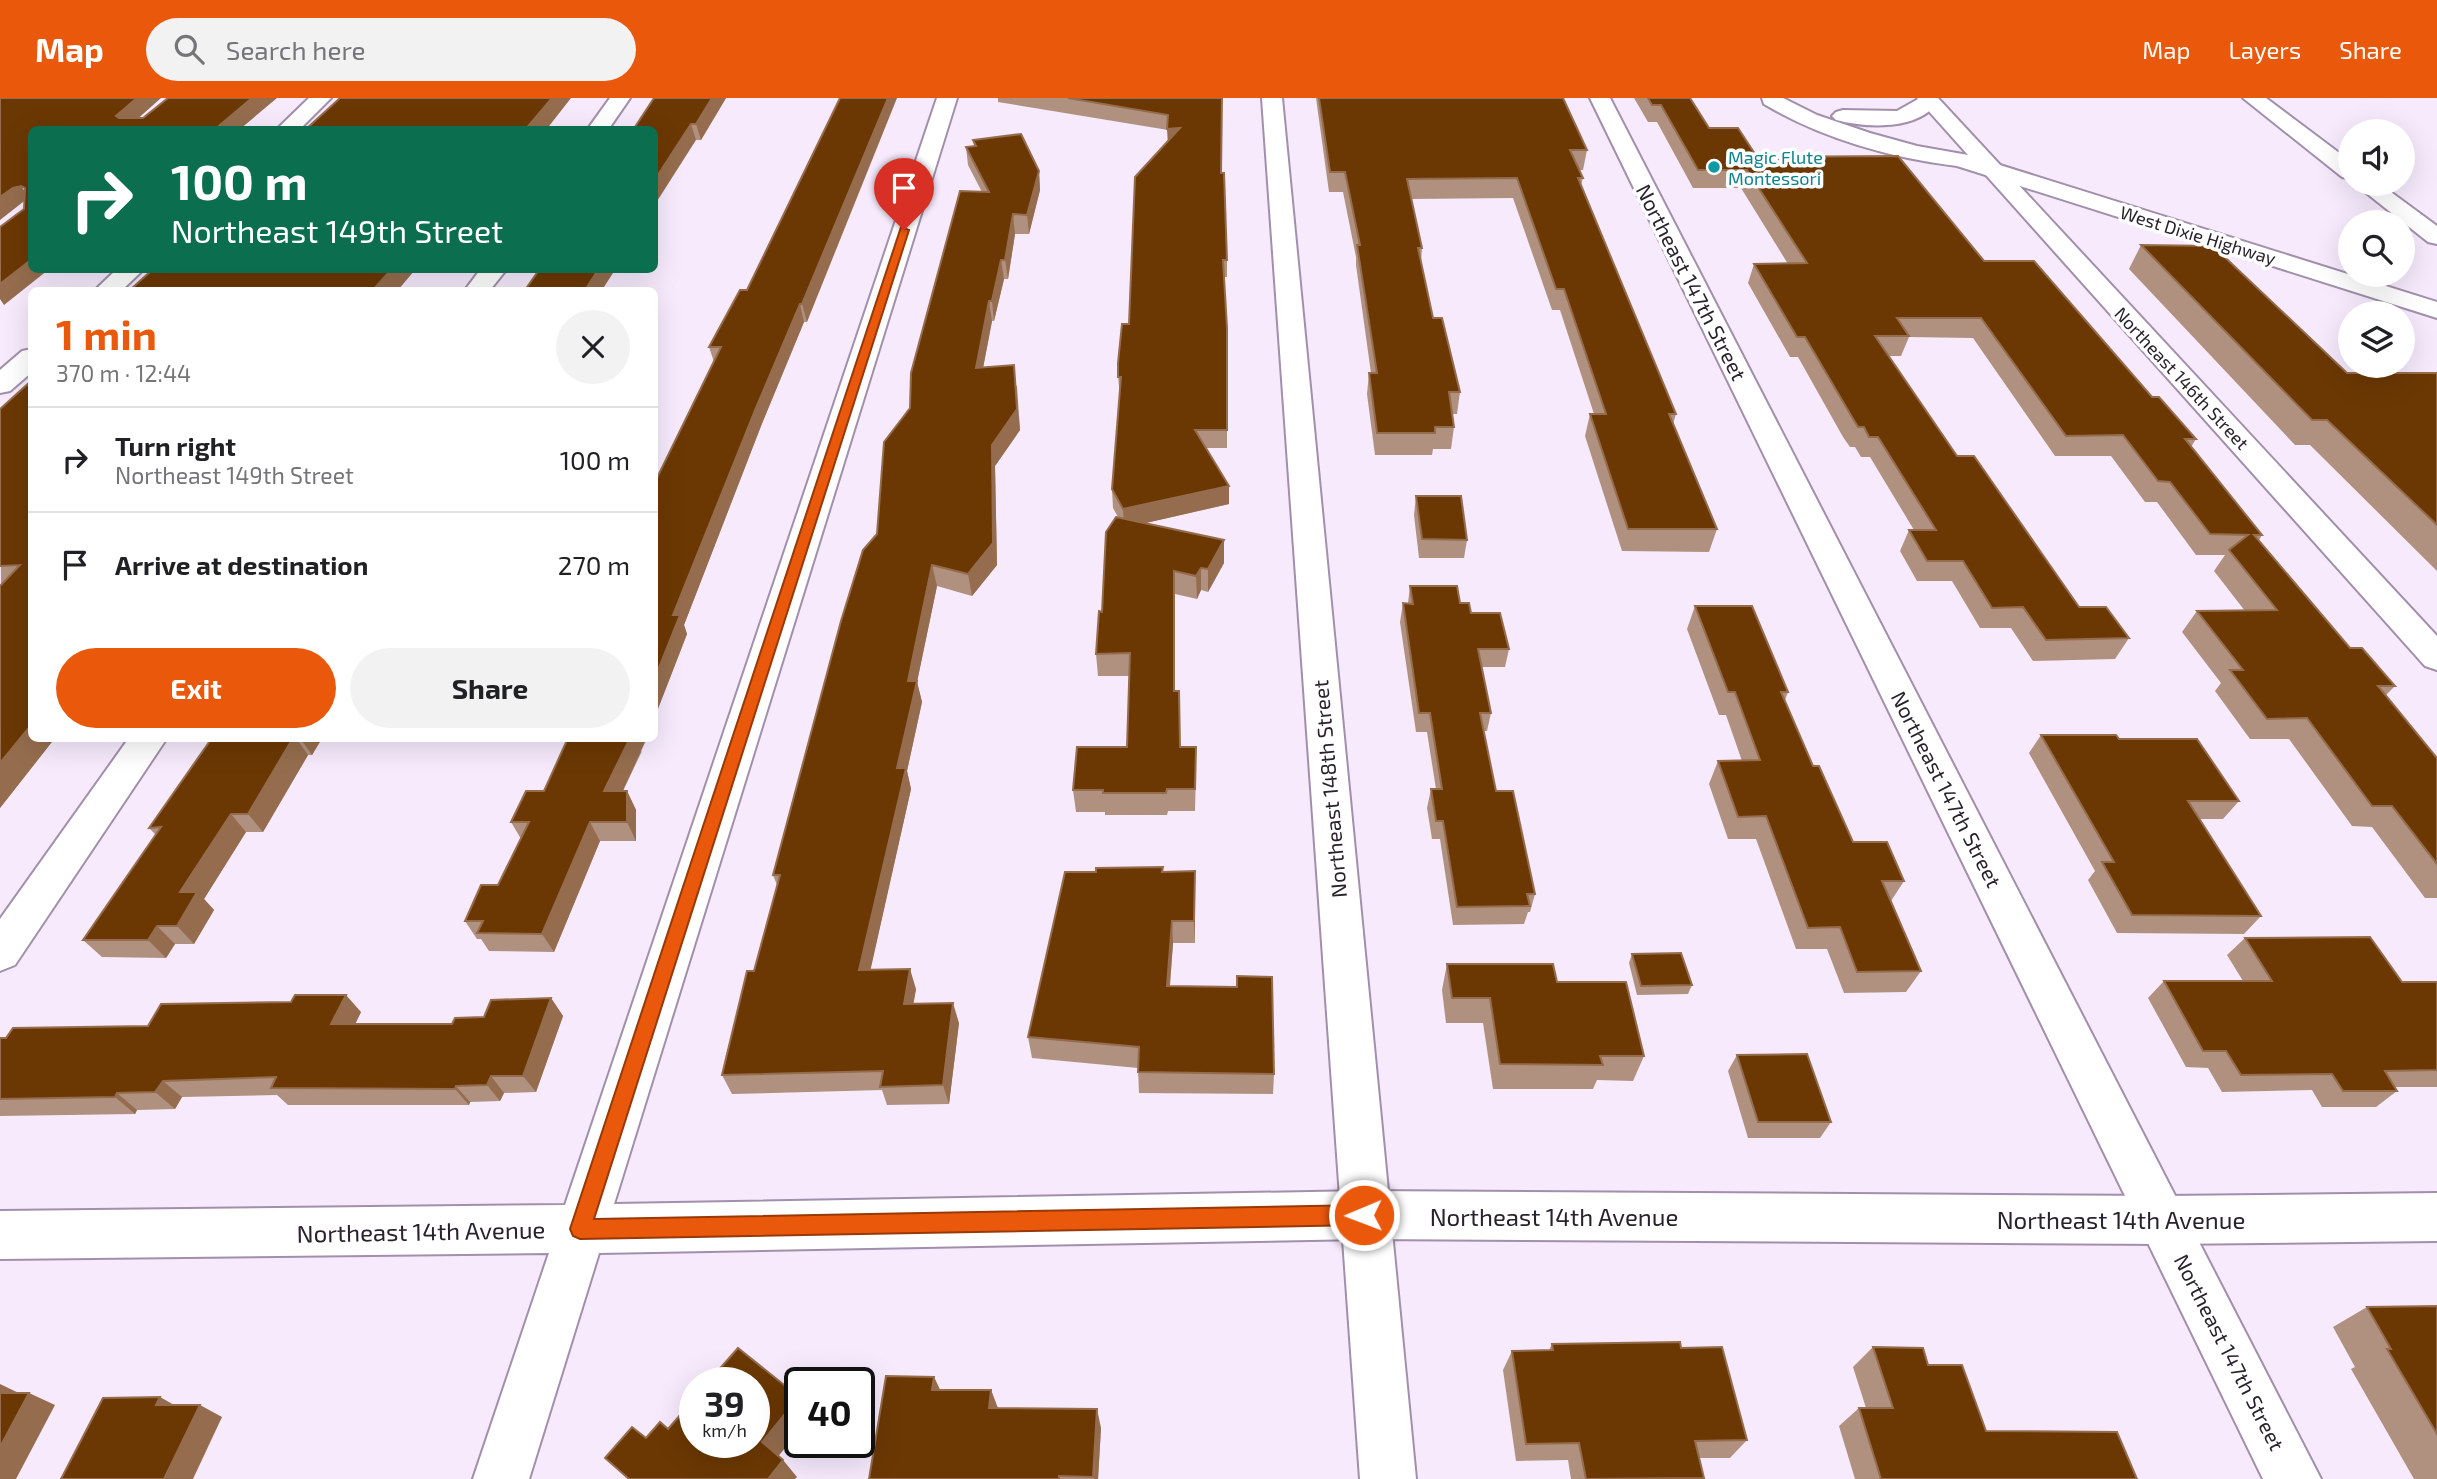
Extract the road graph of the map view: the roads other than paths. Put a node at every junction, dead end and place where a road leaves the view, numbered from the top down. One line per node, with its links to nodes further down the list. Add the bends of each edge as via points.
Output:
1 (321, 98): 10 (street)
2 (620, 98): 11 (street)
3 (947, 98): 30 (street)
4 (1272, 98): 27 (street, Northeast 148th Street)
5 (1601, 98): 29 (street, Northeast 147th Street)
6 (2253, 98): 13 (street)
7 (1767, 99): 9 (street, West Dixie Highway); 12 (street, West Dixie Highway, via 1786,111 1862,136 1936,159)
8 (1928, 99): 9 (street, via 1919,111 1899,118); 14 (street, Northeast 146th Street)
9 (1833, 116): 12 (street, West Dixie Highway, via 1948,151)
10 (290, 126)
11 (600, 126)
12 (1960, 160): 14 (street, West Dixie Highway)
13 (2338, 163)
14 (1990, 170): 21 (street, West Dixie Highway); 24 (street, Northeast 146th Street)
15 (2382, 196): 16 (street)
16 (2437, 237)
17 (127, 273): 19 (street)
18 (491, 273): 20 (street)
19 (110, 287)
20 (479, 287)
21 (2437, 310)
22 (28, 362): 23 (street)
23 (0, 386)
24 (2437, 658)
25 (146, 742): 26 (street)
26 (0, 953)
27 (1364, 1215): 29 (street, Northeast 14th Avenue); 30 (street, Northeast 14th Avenue); 33 (street, Northeast 148th Street)
28 (2437, 1217): 29 (street, Northeast 14th Avenue)
29 (2164, 1220): 34 (street, Northeast 147th Street)
30 (580, 1229): 31 (street, Northeast 14th Avenue); 32 (street)
31 (0, 1235)
32 (501, 1479)
33 (1388, 1479)
34 (2293, 1479)

